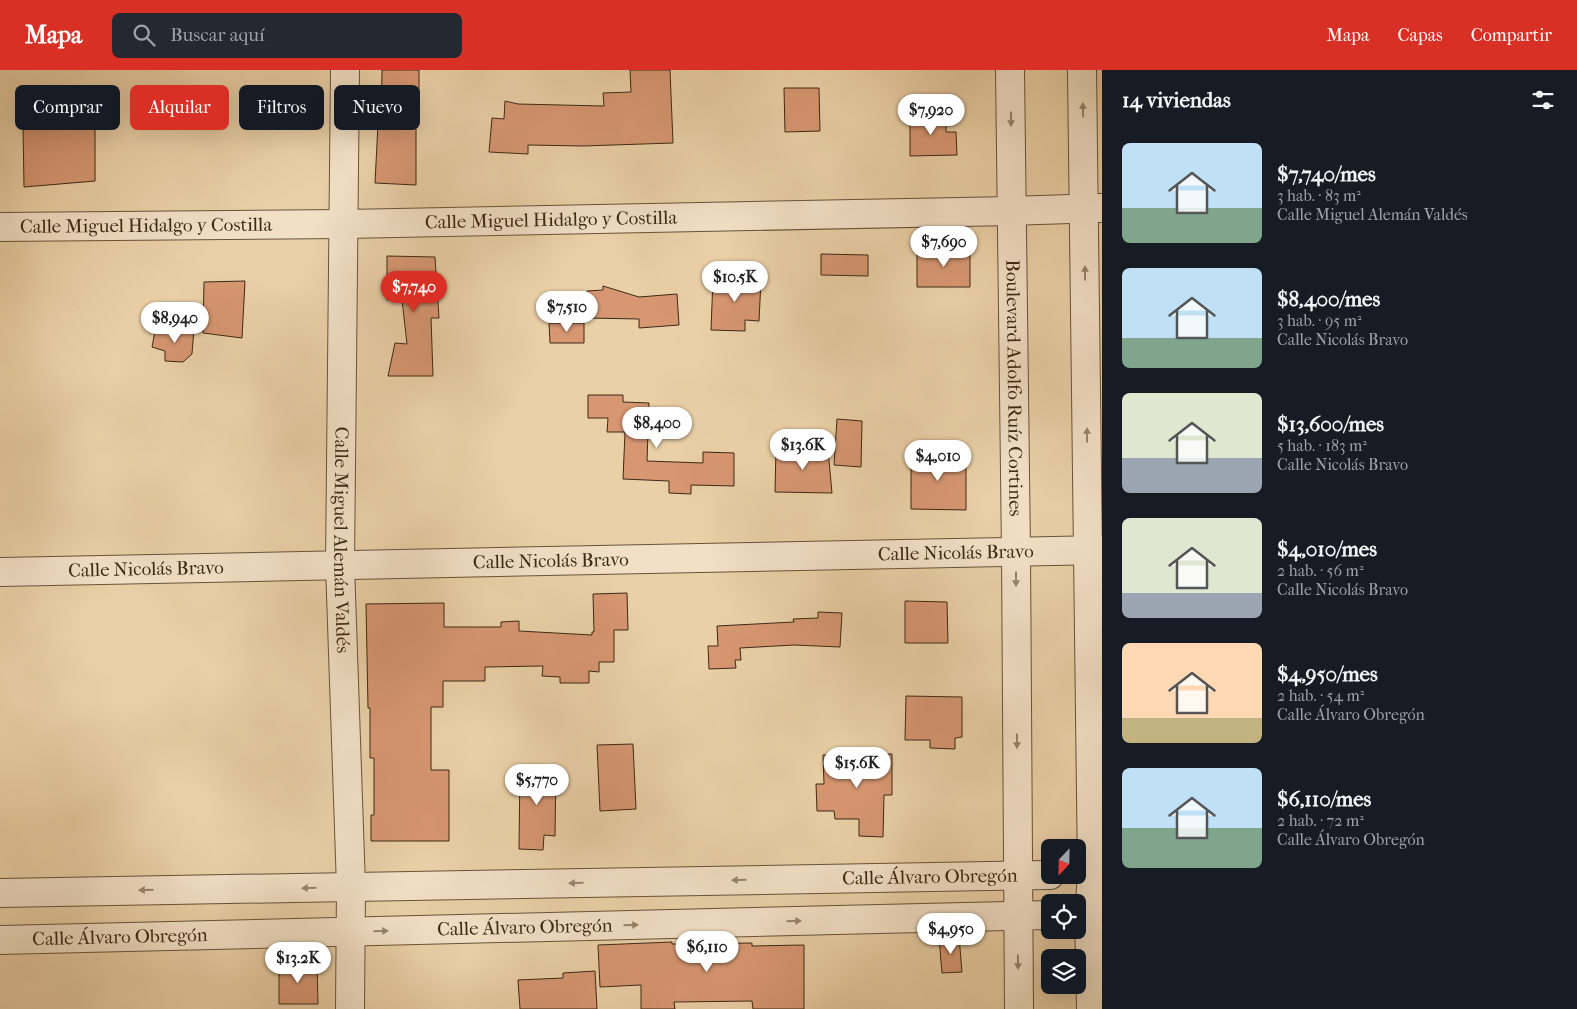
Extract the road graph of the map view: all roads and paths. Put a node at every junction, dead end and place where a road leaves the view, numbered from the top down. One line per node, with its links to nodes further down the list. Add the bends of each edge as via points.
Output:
1 (345, 70): 6 (street, Calle Miguel Alemán Valdés)
2 (1010, 70): 5 (street, Boulevard Adolfo Ruíz Cortines, one-way to 5)
3 (1082, 70): 4 (street, one-way to 3)
4 (1093, 209): 5 (street, Calle Miguel Hidalgo y Costilla); 8 (street, one-way to 4)
5 (1012, 212): 6 (street, Calle Miguel Hidalgo y Costilla); 9 (street, Boulevard Adolfo Ruíz Cortines)
6 (344, 224): 7 (street, Calle Miguel Hidalgo y Costilla); 10 (street, Calle Miguel Alemán Valdés)
7 (0, 228)
8 (1095, 550): 9 (street, Calle Nicolás Bravo); 13 (street)
9 (1016, 552): 10 (street, Calle Nicolás Bravo); 14 (street, Boulevard Adolfo Ruíz Cortines, one-way to 14)
10 (340, 566): 11 (street, Calle Nicolás Bravo); 15 (street, Calle Miguel Alemán Valdés)
11 (0, 572)
12 (1041, 874): 14 (street, Calle Álvaro Obregón)
13 (1090, 874): 17 (street)
14 (1017, 875): 15 (street, Calle Álvaro Obregón, one-way to 15); 19 (street, Boulevard Adolfo Ruíz Cortines)
15 (351, 887): 16 (street, Calle Álvaro Obregón, one-way to 16); 20 (street, Calle Miguel Alemán Valdés)
16 (0, 893)
17 (1090, 914): 24 (street)
18 (1041, 915): 19 (street, Calle Álvaro Obregón)
19 (1017, 916): 20 (street, Calle Álvaro Obregón, one-way to 19); 23 (street, Boulevard Adolfo Ruíz Cortines, one-way to 23)
20 (350, 932): 21 (street, Calle Álvaro Obregón); 22 (street, Calle Miguel Alemán Valdés)
21 (0, 940)
22 (350, 1009)
23 (1019, 1009)
24 (1091, 1009)

